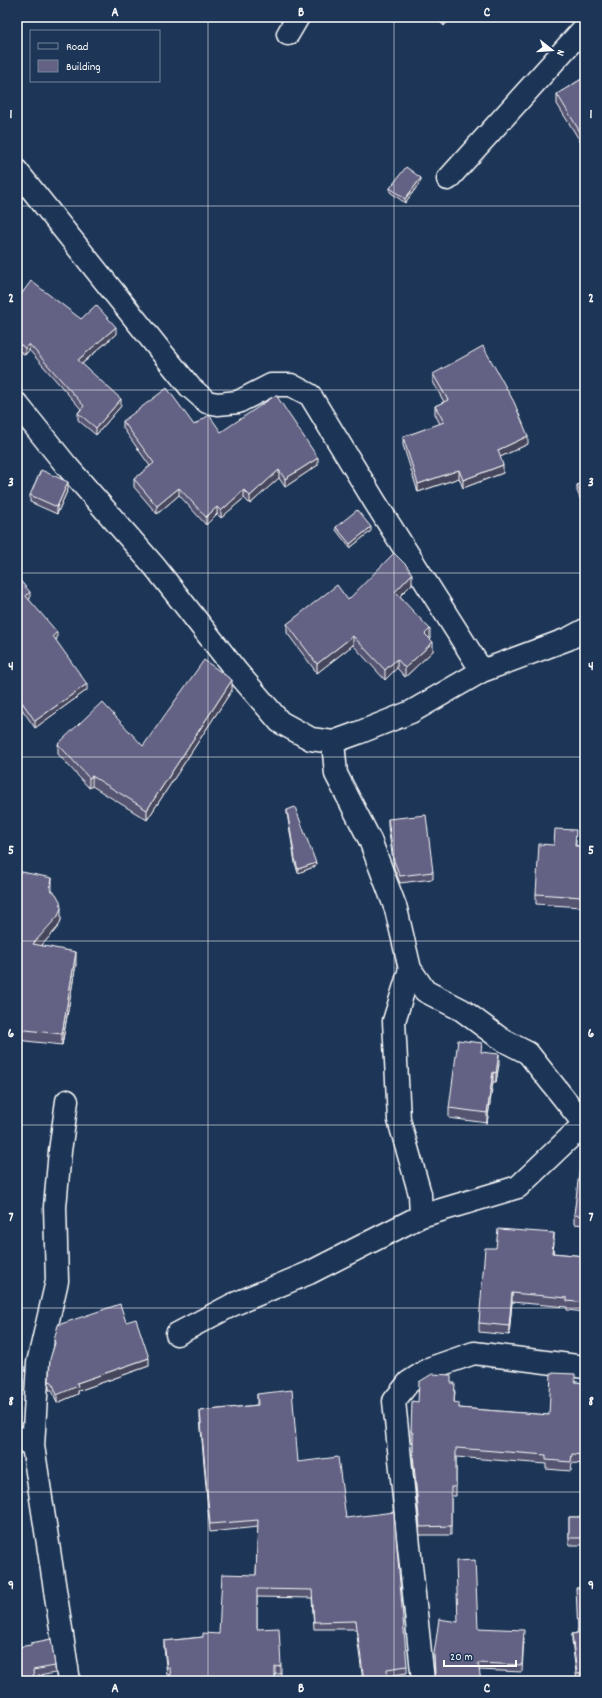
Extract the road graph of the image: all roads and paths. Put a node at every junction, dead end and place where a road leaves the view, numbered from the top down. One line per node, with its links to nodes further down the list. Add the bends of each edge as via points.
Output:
1 (580, 24): 3 (street)
2 (17, 171): 6 (street, via 190,387 207,402 238,402 271,385 291,385 310,394)
3 (448, 179)
4 (17, 404): 7 (street, via 66,465 155,567 237,672 280,722 311,739)
5 (585, 630): 6 (street, via 568,639)
6 (482, 671): 7 (street, via 411,712)
7 (333, 742): 8 (street, via 336,774 370,840 396,908)
8 (410, 969): 10 (street, via 425,991 462,1010 501,1039 528,1053); 11 (street, via 394,1021 399,1120 420,1194)
9 (67, 1101): 14 (street, via 55,1207 57,1281 38,1363)
10 (584, 1125): 11 (street, via 518,1187)
11 (421, 1216): 12 (street, via 309,1273 232,1305)
12 (177, 1334)
13 (585, 1367): 16 (street, via 474,1353 432,1368 409,1382 394,1401)
14 (25, 1442): 15 (street)
15 (69, 1681)
16 (423, 1681)

